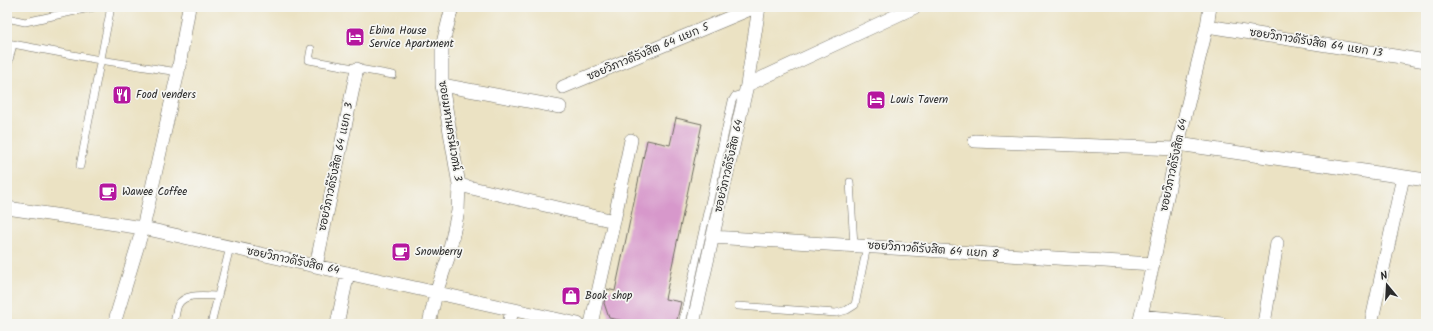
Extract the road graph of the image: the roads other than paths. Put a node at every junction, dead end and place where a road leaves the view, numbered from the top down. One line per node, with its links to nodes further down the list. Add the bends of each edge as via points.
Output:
1 (94, 7): 9 (lane, via 25,22)
2 (108, 7): 13 (lane, via 110,12)
3 (189, 7): 17 (street)
4 (452, 7): 19 (street, ซอยมหานครนิเวศน์ 3, via 442,47)
5 (755, 7): 20 (street, ซอยวิภาวดีรังสิต 64 แยก 5)
6 (759, 7): 21 (street, ซอยวิภาวดีรังสิต 64)
7 (915, 7): 21 (street)
8 (1210, 7): 10 (street, ซอยวิภาวดีรังสิต 64)
9 (7, 18)
10 (1207, 26): 14 (street, ซอยวิภาวดีรังสิต 64 แยก 13); 25 (street, ซอยวิภาวดีรังสิต 64)
11 (10, 44): 13 (lane); 15 (lane)
12 (311, 50): 16 (lane, via 309,60)
13 (100, 60): 17 (lane); 26 (lane)
14 (1426, 61)
15 (7, 68)
16 (357, 69): 18 (lane); 40 (street, ซอยวิภาวดีรังสิต 64 แยก 3)
17 (178, 72): 33 (street)
18 (393, 75)
19 (442, 85): 22 (street); 30 (street, ซอยมหานครนิเวศน์ 3)
20 (563, 87)
21 (746, 89): 34 (street, ซอยวิภาวดีรังสิต 64); 55 (lane, via 732,101)
22 (560, 107)
23 (631, 140): 32 (street)
24 (975, 141): 25 (street)
25 (1177, 146): 27 (street); 39 (street, ซอยวิภาวดีรังสิต 64)
26 (80, 166)
27 (1403, 177): 28 (street); 59 (street)
28 (1426, 180)
29 (850, 182): 36 (lane)
30 (459, 185): 32 (street); 42 (street, ซอยมหานครนิเวศน์ 3, via 458,211 448,258)
31 (7, 208): 33 (street, ซอยวิภาวดีรังสิต 64)
32 (614, 221): 54 (street)
33 (143, 228): 38 (street, ซอยวิภาวดีรังสิต 64); 47 (street)
34 (712, 237): 36 (street, ซอยวิภาวดีรังสิต 64 แยก 8); 56 (street, ซอยวิภาวดีรังสิต 64)
35 (1277, 243): 58 (street)
36 (854, 245): 37 (street, ซอยวิภาวดีรังสิต 64 แยก 8)
37 (867, 246): 39 (street, ซอยวิภาวดีรังสิต 64 แยก 8); 44 (lane, via 855,305 847,310 836,312)
38 (230, 247): 40 (street, ซอยวิภาวดีรังสิต 64); 43 (lane)
39 (1153, 264): 46 (street, ซอยวิภาวดีรังสิต 64)
40 (316, 266): 41 (street, ซอยวิภาวดีรังสิต 64)
41 (348, 273): 42 (street, ซอยวิภาวดีรังสิต 64); 50 (street)
42 (436, 292): 45 (street, ซอยวิภาวดีรังสิต 64); 51 (street, ซอยมหานครนิเวศน์ 3)
43 (218, 296): 48 (lane, via 194,296 184,299 178,305); 49 (lane)
44 (738, 306)
45 (512, 310): 52 (street); 53 (street, ซอยวิภาวดีรังสิต 64)
46 (1140, 320): 57 (street)
47 (116, 324)
48 (174, 324)
49 (211, 324)
50 (337, 324)
51 (429, 324)
52 (510, 324)
53 (578, 324)
54 (591, 324)
55 (682, 324)
56 (693, 324)
57 (1222, 324)
58 (1264, 324)
59 (1371, 324)

